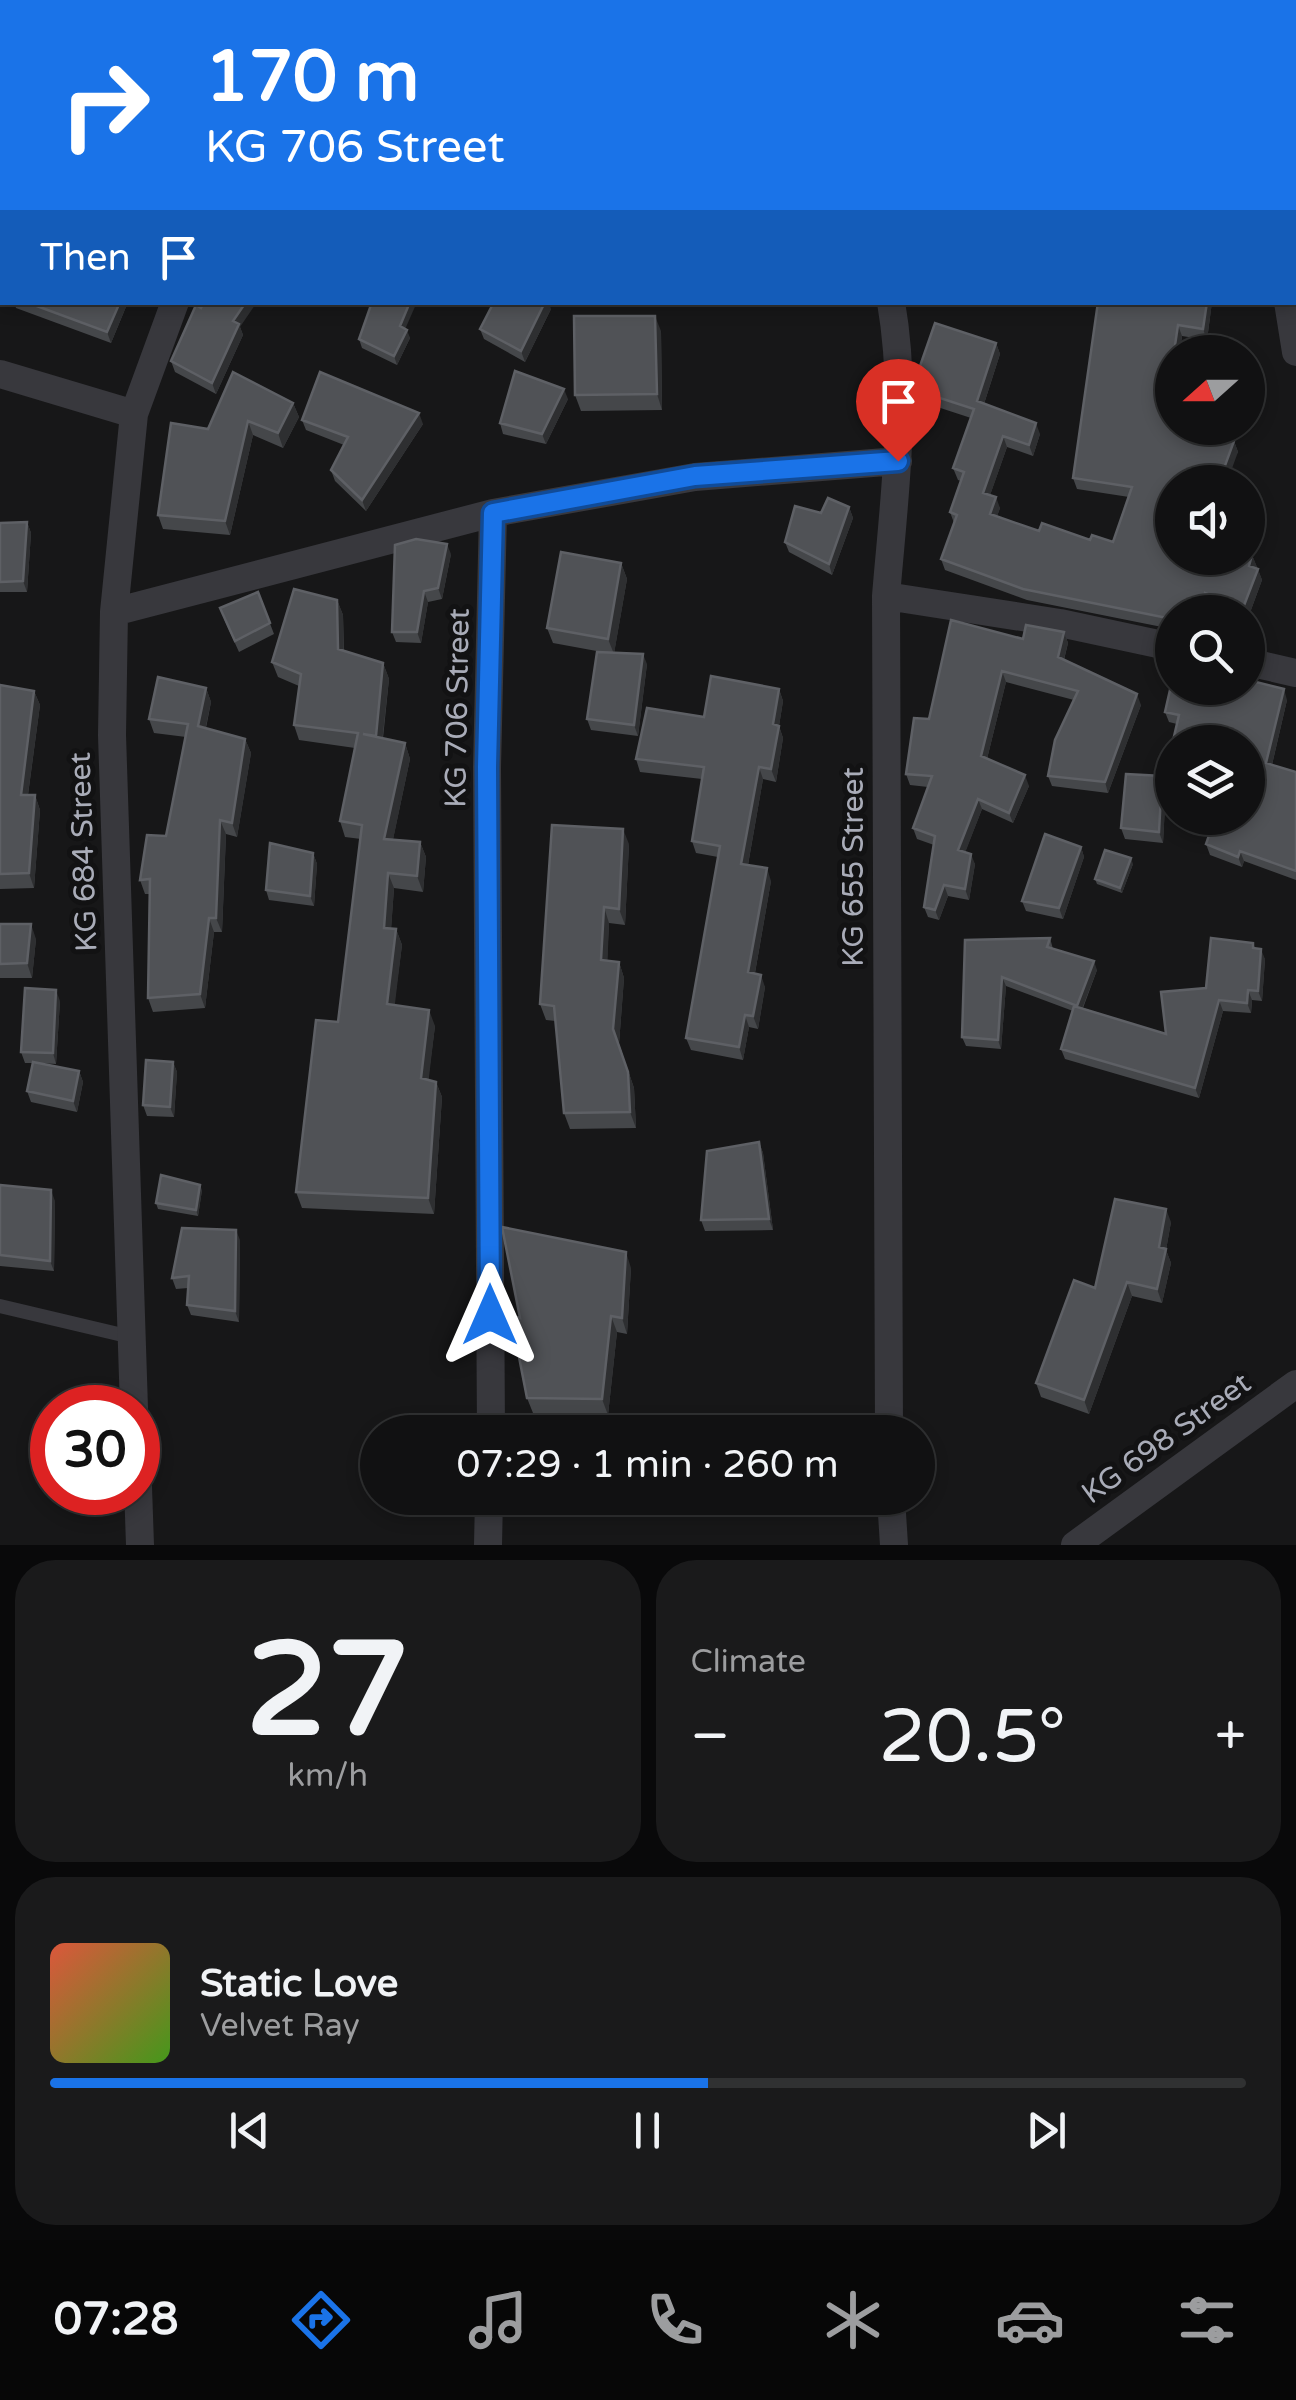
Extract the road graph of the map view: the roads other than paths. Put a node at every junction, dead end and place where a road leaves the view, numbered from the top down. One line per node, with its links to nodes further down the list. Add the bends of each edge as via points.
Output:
1 (174, 305): 6 (street, KG 684 Street)
2 (892, 305): 7 (street, KG 655 Street)
3 (1288, 305): 4 (street)
4 (1296, 352)
5 (0, 374): 6 (street)
6 (134, 414): 10 (street, KG 684 Street)
7 (898, 461): 8 (street, via 695,476); 9 (street, KG 655 Street)
8 (493, 513): 10 (street); 18 (street, KG 706 Street, via 487,767)
9 (886, 596): 11 (street); 19 (street, KG 655 Street)
10 (114, 612): 15 (street, KG 684 Street)
11 (1155, 643)
12 (1265, 666): 13 (street)
13 (1296, 673)
14 (0, 1306): 15 (lane)
15 (130, 1337): 17 (street, KG 684 Street)
16 (1296, 1384): 26 (street, KG 698 Street)
17 (133, 1385)
18 (491, 1415)
19 (888, 1415)
20 (139, 1515): 23 (street)
21 (489, 1515): 24 (street)
22 (893, 1515): 25 (street)
23 (140, 1545)
24 (488, 1545)
25 (894, 1545)
26 (1075, 1545)

